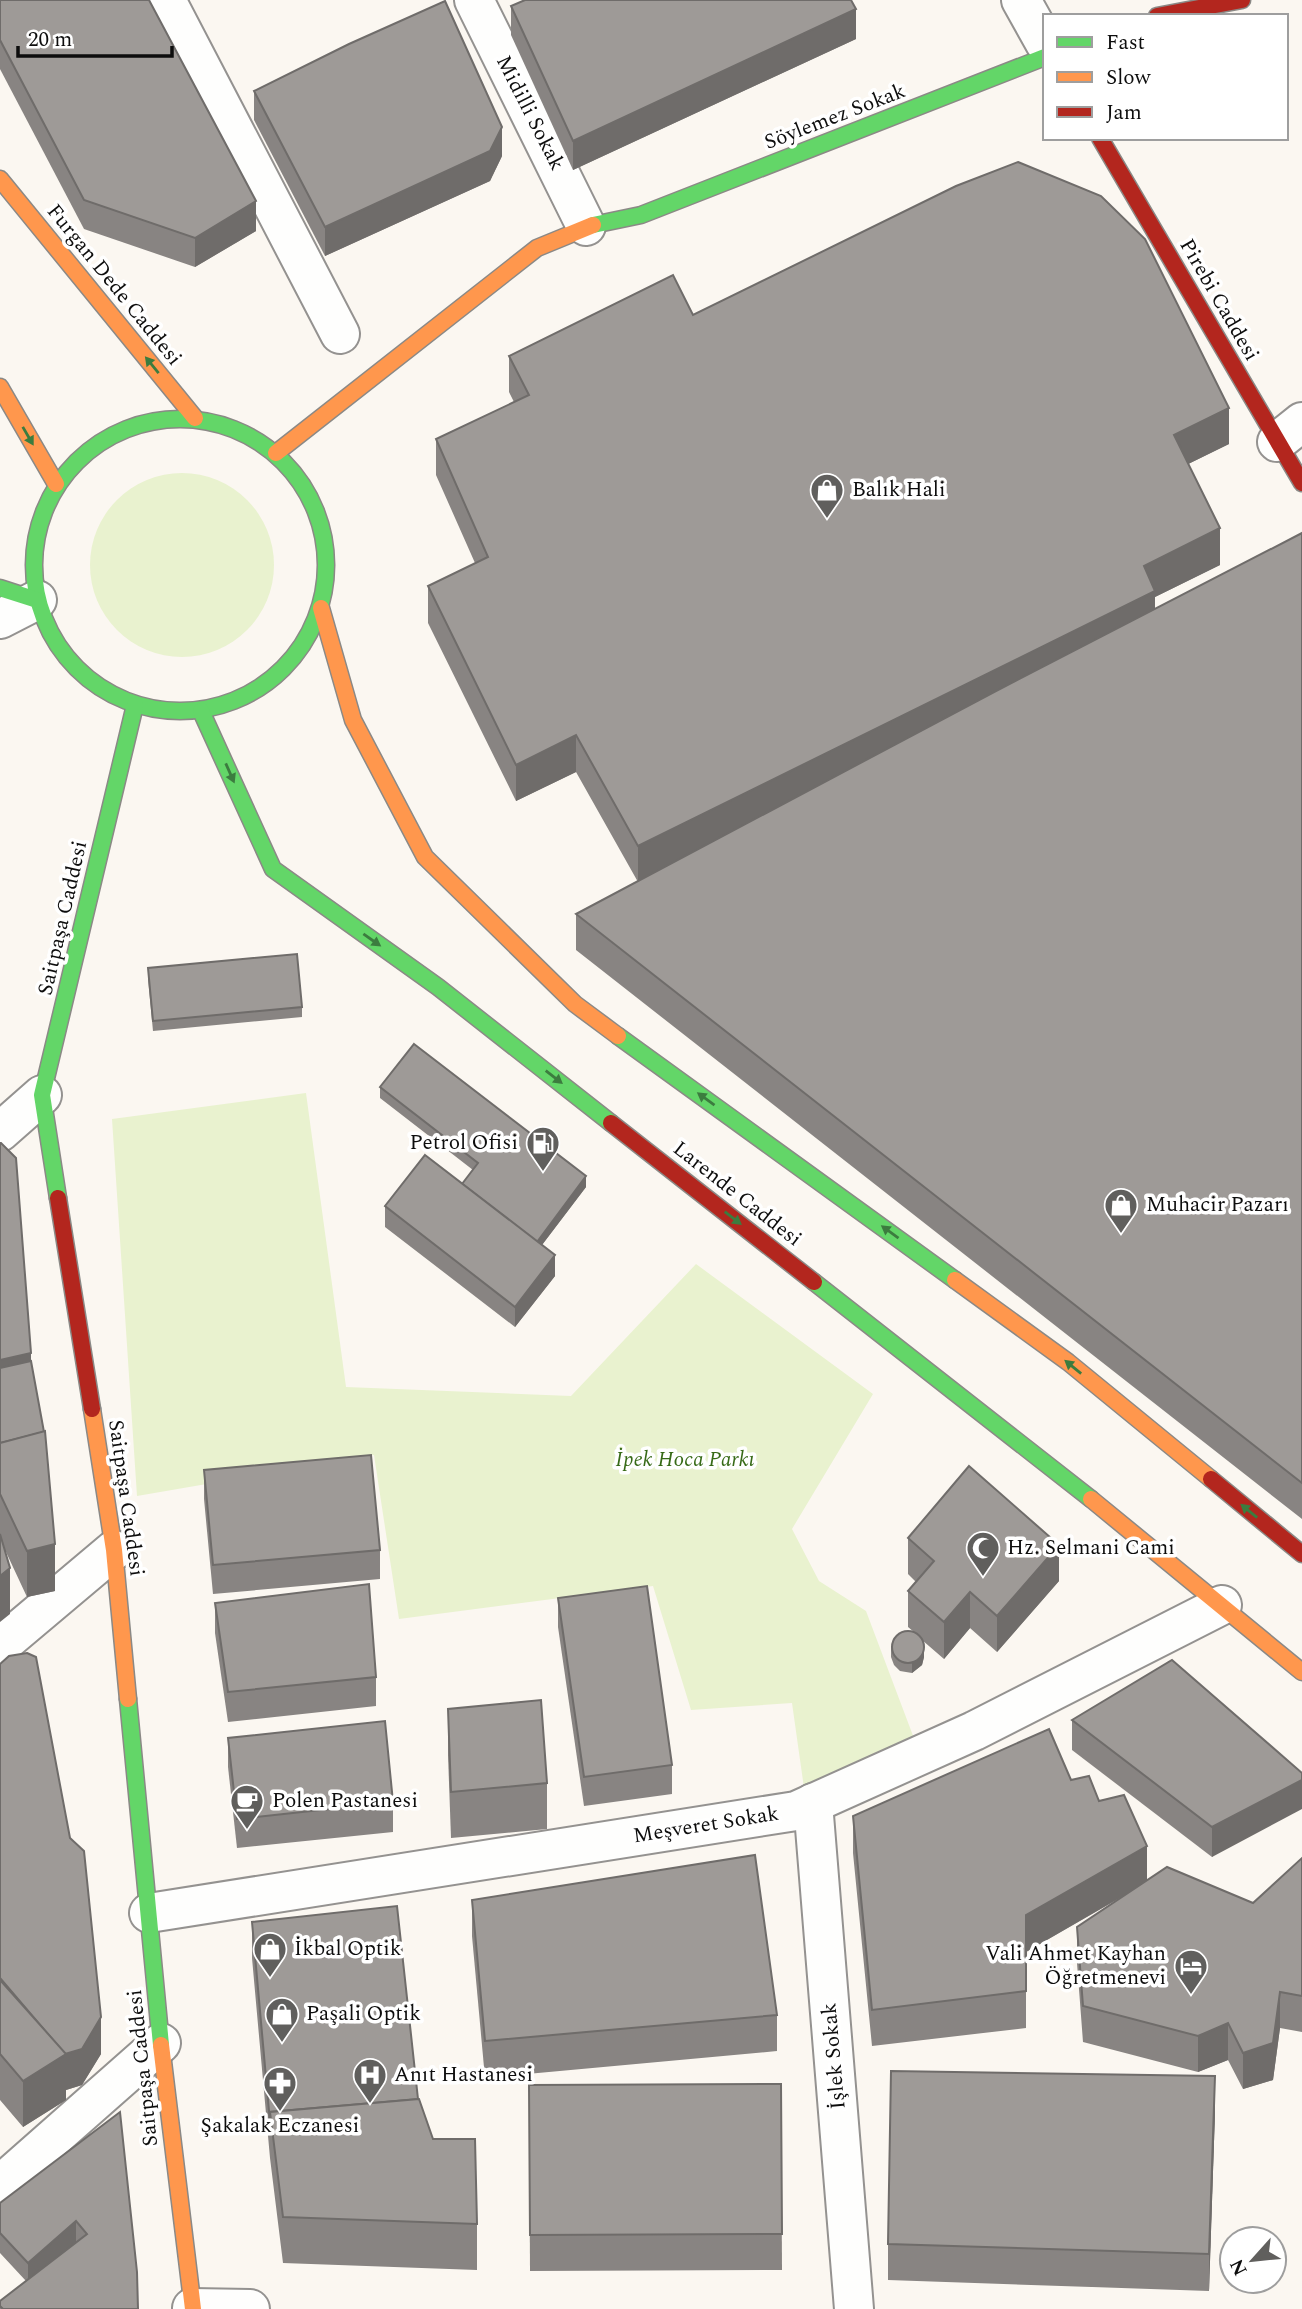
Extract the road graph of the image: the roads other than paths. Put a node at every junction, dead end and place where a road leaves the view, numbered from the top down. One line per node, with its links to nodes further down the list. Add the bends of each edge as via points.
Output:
1 (166, 0): 11 (street)
2 (474, 0): 10 (street, Midilli Sokak)
3 (1021, 0): 6 (street)
4 (1242, 0): 5 (main road)
5 (1168, 14)
6 (1043, 39)
7 (1043, 58): 10 (main road, Söylemez Sokak, via 641,215)
8 (1101, 140): 14 (main road, Pirebi Caddesi)
9 (0, 178): 13 (main road, Furgan Dede Caddesi, one-way to 9)
10 (586, 226): 15 (main road, Söylemez Sokak, via 537,248)
11 (340, 334)
12 (0, 387): 17 (main road, one-way to 17)
13 (195, 418): 15 (main road, via 238,430); 17 (main road, via 150,420 109,435 79,456)
14 (1290, 432): 16 (main road, Pirebi Caddesi)
15 (276, 453): 20 (main road, via 304,485 321,524 327,566)
16 (1302, 483)
17 (56, 484): 19 (main road, via 40,520 33,560)
18 (0, 588): 19 (main road)
19 (37, 600): 21 (street); 22 (main road, via 51,635 72,665 102,689)
20 (321, 608): 23 (main road, via 303,646 276,677 241,699); 27 (main road, one-way to 20, via 1068,1362 565,995 425,857 353,720)
21 (0, 619)
22 (135, 705): 23 (main road, via 168,712); 24 (main road, Saitpaşa Caddesi)
23 (201, 711): 28 (main road, Larende Caddesi, one-way to 28, via 273,869 438,987)
24 (42, 1095): 25 (street); 26 (main road, Saitpaşa Caddesi)
25 (0, 1132)
26 (114, 1550): 29 (street); 32 (main road, Saitpaşa Caddesi)
27 (1302, 1554)
28 (1222, 1605): 30 (main road, Larende Caddesi); 31 (street, Meşveret Sokak, via 974,1731)
29 (0, 1646)
30 (1302, 1672)
31 (813, 1803): 32 (street, Meşveret Sokak, via 796,1811); 37 (street, İşlek Sokak)
32 (149, 1913): 33 (main road, Saitpaşa Caddesi)
33 (161, 2043): 34 (street); 35 (main road, Saitpaşa Caddesi)
34 (0, 2185)
35 (192, 2308): 36 (street)
36 (250, 2309)
37 (854, 2309)

